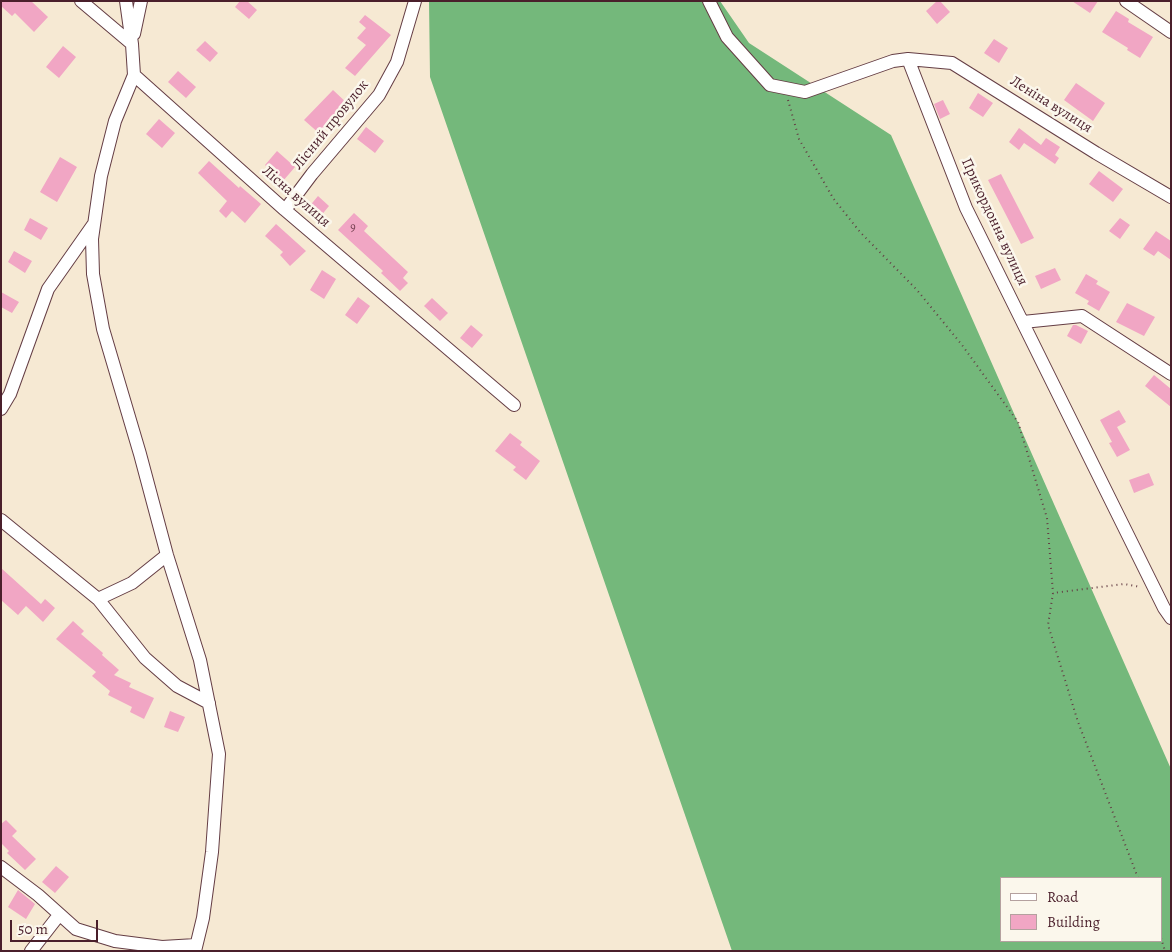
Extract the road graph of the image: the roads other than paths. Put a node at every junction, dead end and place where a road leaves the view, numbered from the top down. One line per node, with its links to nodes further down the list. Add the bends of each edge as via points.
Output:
1 (81, 1): 8 (street)
2 (126, 1): 8 (street)
3 (141, 1): 8 (street)
4 (416, 1): 12 (street, Лісний провулок, via 397,62 379,95)
5 (709, 1): 9 (street, via 727,37 770,85 805,92 893,61)
6 (1126, 1): 7 (street)
7 (1171, 32)
8 (132, 44): 10 (street)
9 (908, 59): 11 (street, Леніна вулиця, via 952,63); 14 (street, Прикордонна вулиця, via 966,208)
10 (134, 75): 12 (street, Лісна вулиця); 13 (street, via 100,176)
11 (1171, 197)
12 (285, 210): 16 (street, Лісна вулиця)
13 (94, 224): 17 (street, via 48,290 10,394); 19 (street, via 93,274 103,329)
14 (1023, 322): 15 (street, via 1082,316); 21 (street, Прикордонна вулиця)
15 (1171, 374)
16 (514, 405)
17 (1, 409)
18 (1, 520): 20 (street)
19 (167, 555): 20 (street, via 132,583); 22 (street, via 200,660)
20 (98, 600): 22 (street, via 145,658 177,686)
21 (1171, 618)
22 (209, 703): 25 (street, via 219,754 204,918)
23 (1, 867): 24 (street)
24 (60, 915): 25 (street, via 76,929 114,941); 26 (street)
25 (195, 948)
26 (31, 951)

